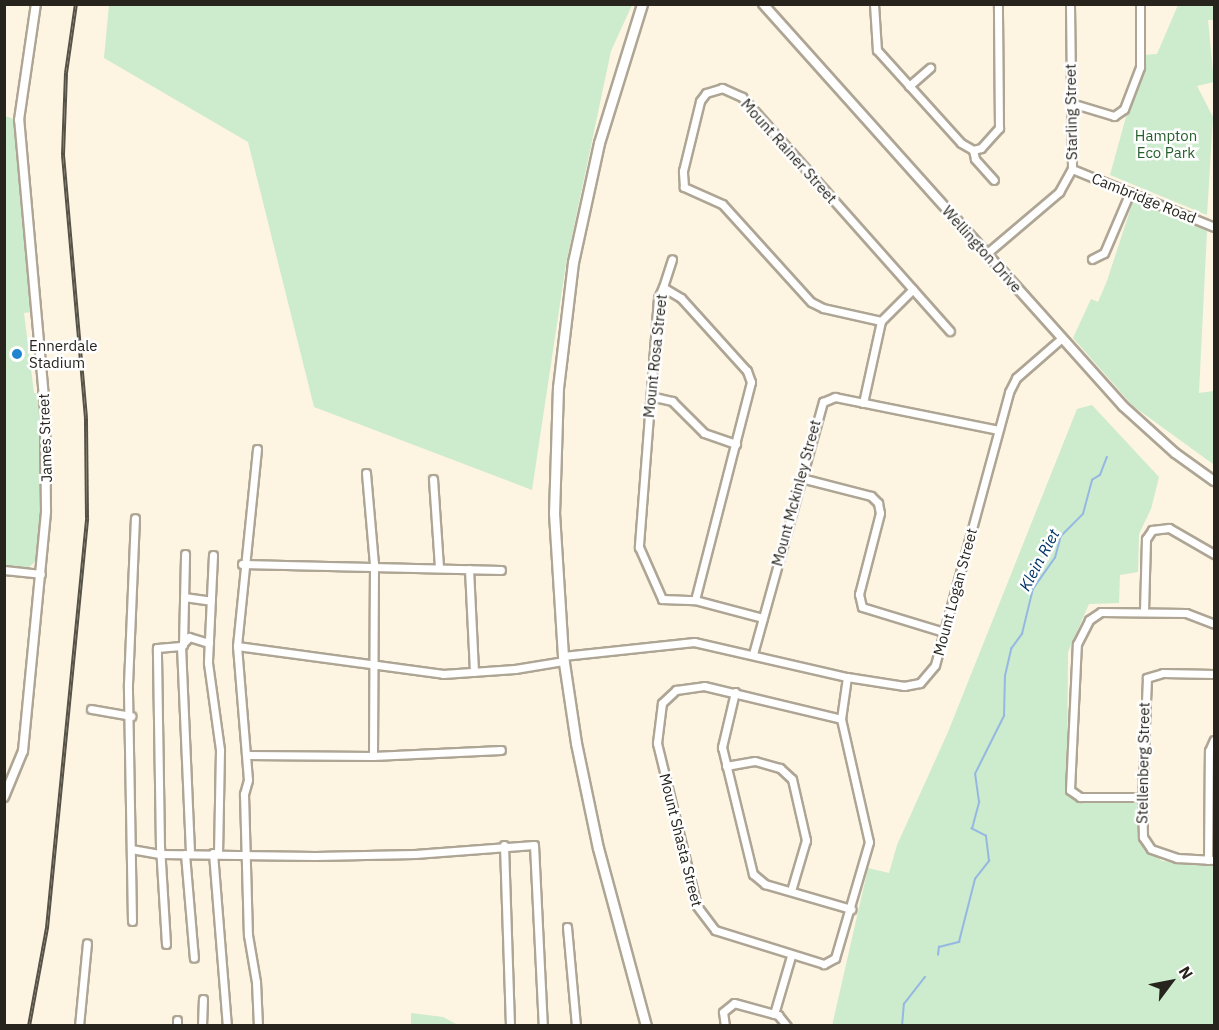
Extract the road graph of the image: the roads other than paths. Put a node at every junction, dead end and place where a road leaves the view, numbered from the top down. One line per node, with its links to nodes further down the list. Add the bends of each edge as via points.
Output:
1 (36, 4): 43 (street, James Street, via 19,120 45,409)
2 (642, 4): 55 (main road, via 593,165 564,333 556,411 554,513)
3 (763, 4): 16 (street, Wellington Drive)
4 (874, 4): 9 (street, via 876,48)
5 (998, 4): 11 (street, via 999,128 981,148)
6 (1070, 4): 10 (street, Starling Street)
7 (1140, 4): 10 (street, via 1140,67 1125,109 1114,116)
8 (930, 68): 9 (street)
9 (909, 86): 11 (street, via 960,143)
10 (1071, 103): 12 (street, Starling Street)
11 (973, 150): 13 (street, via 975,159)
12 (1072, 169): 14 (street, Cambridge Road); 16 (street, Starling Street, via 1059,192)
13 (994, 180)
14 (1130, 192): 15 (street, Cambridge Road); 18 (street, via 1104,253)
15 (1215, 227)
16 (986, 254): 23 (street, Wellington Drive)
17 (672, 259): 19 (street)
18 (1092, 259)
19 (663, 287): 24 (street, Mount Rosa Street, via 658,298); 27 (street, Mount Rosa Street, via 681,298 750,377 751,388)
20 (913, 289): 21 (street); 21 (street, Mount Rainer Street, via 737,93 722,88 702,96 683,171 684,188 722,204 811,302); 22 (street, Mount Rainer Street)
21 (881, 321): 25 (street)
22 (950, 331)
23 (1062, 338): 26 (street, Mount Logan Street, via 1016,378); 32 (street, Wellington Drive, via 1148,430)
24 (650, 396): 27 (street, via 672,401 704,433); 45 (street, Mount Rosa Street, via 639,547 659,597)
25 (863, 403): 26 (street, Mount Mckinley Street); 30 (street, Mount Mckinley Street, via 835,397 823,402)
26 (998, 430): 50 (street, Mount Logan Street)
27 (736, 444): 45 (street, Mount Rosa Street)
28 (257, 449): 37 (street)
29 (366, 473): 38 (street)
30 (801, 477): 48 (street, Mount Mckinley Street); 50 (street, via 871,496 879,503 880,513 860,594 862,607)
31 (433, 479): 39 (street)
32 (1215, 481)
33 (135, 518): 62 (street)
34 (185, 554): 44 (street)
35 (1215, 554): 47 (street, via 1169,528 1152,530 1146,539)
36 (213, 555): 46 (street)
37 (242, 564): 38 (street); 53 (street)
38 (374, 564): 39 (street); 56 (street)
39 (439, 567): 40 (street)
40 (469, 569): 42 (street); 57 (street)
41 (4, 570): 43 (street)
42 (501, 570)
43 (42, 574): 70 (street, James Street, via 23,751)
44 (184, 597): 46 (street); 52 (street)
45 (695, 600): 48 (street, Mount Rosa Street)
46 (211, 601): 51 (street)
47 (1144, 611): 49 (street, via 1191,613); 71 (street, via 1097,613 1077,644 1069,778 1070,790 1077,796)
48 (763, 618): 54 (street, Mount Mckinley Street)
49 (1215, 624)
50 (944, 632): 59 (street, Mount Logan Street, via 935,665 920,683 904,686)
51 (209, 643): 52 (street, via 189,637); 74 (street, via 220,750)
52 (182, 646): 75 (street, via 157,648); 76 (street)
53 (237, 646): 56 (street, Mount Logan Street); 66 (street)
54 (753, 654): 55 (street, Mount Logan Street, via 688,642); 59 (street, Mount Logan Street)
55 (563, 659): 57 (street, Mount Logan Street); 96 (main road, via 586,794)
56 (375, 665): 57 (street, Mount Logan Street, via 443,674); 67 (street)
57 (474, 672)
58 (1215, 674): 71 (street, Stellenberg Street, via 1156,673 1147,678)
59 (847, 678): 63 (street, Mount Shasta Street)
60 (735, 692): 63 (street, Mount Shasta Street); 68 (street, via 722,747); 85 (street, Mount Shasta Street, via 704,686 671,693 662,703 657,743 700,915 723,935)
61 (91, 709): 62 (street)
62 (130, 716): 73 (street)
63 (841, 719): 80 (street, Mount Shasta Street, via 869,842)
64 (1215, 740): 69 (street, via 1209,751)
65 (501, 750): 67 (street)
66 (247, 755): 67 (street); 77 (street)
67 (373, 756)
68 (726, 766): 79 (street, via 753,874 765,884); 79 (street, via 755,761 780,768 792,779 806,840)
69 (1212, 796): 78 (street)
70 (4, 797)
71 (1142, 797): 78 (street, Stellenberg Street, via 1143,837 1151,849 1163,856)
72 (504, 845): 77 (street, via 415,854); 93 (street); 94 (street, via 529,843 537,850)
73 (131, 849): 75 (street); 81 (street)
74 (216, 853): 76 (street); 77 (street); 91 (street)
75 (160, 854): 76 (street); 84 (street)
76 (188, 854): 86 (street)
77 (246, 855): 92 (street, via 248,935)
78 (1211, 860)
79 (791, 891): 80 (street)
80 (851, 909): 85 (street, Mount Shasta Street, via 832,962 824,964)
81 (132, 921)
82 (567, 927): 95 (street)
83 (87, 943): 89 (street)
84 (166, 944)
85 (791, 956): 88 (street)
86 (194, 958)
87 (203, 999): 90 (street)
88 (774, 1014): 97 (street, via 731,1003 723,1012); 98 (street)
89 (79, 1026)
90 (201, 1026)
91 (227, 1026)
92 (258, 1026)
93 (510, 1026)
94 (543, 1026)
95 (576, 1026)
96 (646, 1026)
97 (725, 1026)
98 (787, 1026)

